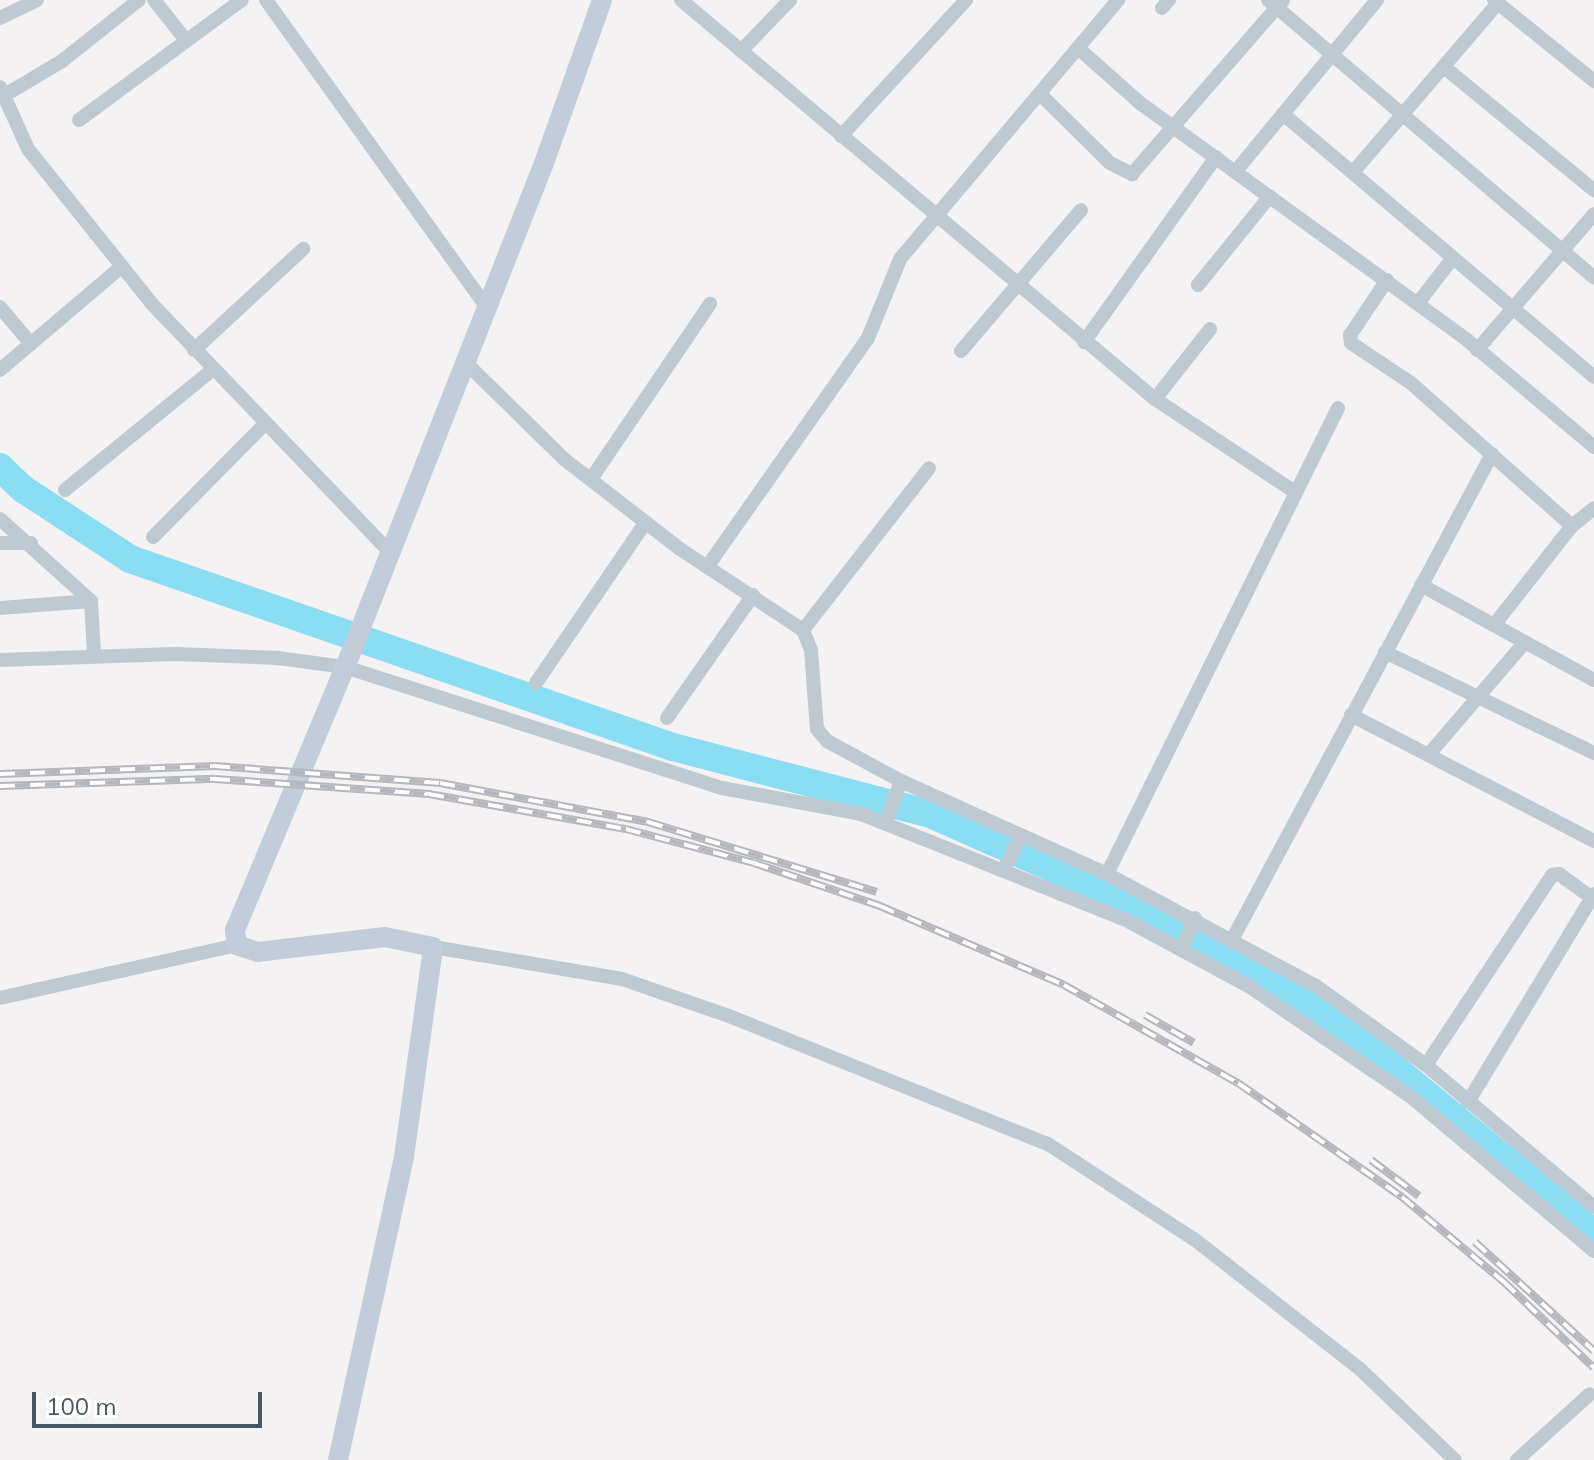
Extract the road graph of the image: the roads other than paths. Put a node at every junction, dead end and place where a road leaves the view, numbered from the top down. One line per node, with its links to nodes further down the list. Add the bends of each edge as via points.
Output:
1 (37, 0): 14 (street)
2 (139, 0): 21 (street, via 62,61)
3 (154, 0): 15 (street)
4 (242, 0): 15 (street)
5 (681, 0): 17 (street)
6 (790, 0): 17 (street)
7 (966, 0): 27 (street)
8 (1118, 0): 16 (street)
9 (1377, 0): 18 (street)
10 (1496, 1): 19 (street); 20 (street)
11 (271, 2): 47 (street)
12 (1276, 2): 18 (street); 26 (street)
13 (596, 4): 47 (street)
14 (0, 18)
15 (185, 39): 25 (street)
16 (1078, 48): 22 (street); 26 (street)
17 (741, 51): 27 (street)
18 (1332, 54): 23 (street); 24 (street)
19 (1444, 67): 24 (street); 31 (street)
20 (1594, 81)
21 (1, 94): 39 (street, via 28,149)
22 (1040, 94): 26 (street, via 1123,172 1140,170); 35 (street)
23 (1283, 114): 29 (street); 30 (street)
24 (1404, 115): 30 (street); 37 (street)
25 (79, 120)
26 (1174, 127): 28 (street)
27 (841, 136): 35 (street)
28 (1216, 157): 29 (street); 50 (street)
29 (1236, 171): 32 (street)
30 (1354, 171): 38 (street)
31 (1594, 190)
32 (1270, 196): 41 (street); 42 (street)
33 (1081, 210): 43 (street)
34 (1594, 214): 37 (street)
35 (937, 219): 43 (street); 76 (street, via 900,259 868,338)
36 (303, 249): 52 (street)
37 (1563, 250): 40 (street); 48 (street)
38 (1452, 259): 44 (street); 48 (street)
39 (122, 266): 51 (street); 52 (street)
40 (1594, 277)
41 (1387, 280): 44 (street); 63 (street, via 1350,341 1411,383)
42 (1198, 285)
43 (1016, 287): 50 (street); 54 (street)
44 (1418, 303): 53 (street)
45 (710, 304): 65 (street)
46 (0, 307): 51 (street)
47 (487, 307): 55 (street)
48 (1513, 308): 53 (street); 58 (street)
49 (1210, 329): 59 (street)
50 (1084, 342): 59 (street)
51 (31, 344): 56 (street)
52 (194, 350): 57 (street)
53 (1477, 350): 62 (street)
54 (961, 351)
55 (465, 362): 65 (street); 75 (street)
56 (0, 370)
57 (212, 370): 61 (street); 66 (street)
58 (1594, 377)
59 (1155, 399): 67 (street)
60 (1338, 408): 67 (street)
61 (264, 425): 72 (street); 75 (street)
62 (1594, 447)
63 (1492, 454): 71 (street); 77 (street)
64 (929, 468): 82 (street)
65 (591, 479): 70 (street)
66 (65, 490)
67 (1295, 492): 100 (street)
68 (1594, 508): 71 (street)
69 (0, 519): 74 (street)
70 (646, 522): 76 (street); 89 (street)
71 (1572, 526): 81 (street)
72 (153, 537)
73 (0, 543): 74 (street)
74 (31, 543): 79 (street)
75 (390, 552): 87 (street)
76 (707, 567): 78 (street)
77 (1421, 585): 81 (street); 84 (street)
78 (753, 595): 82 (street); 92 (street)
79 (91, 601): 80 (street); 85 (street)
80 (0, 608)
81 (1494, 625): 83 (street)
82 (803, 630): 95 (street, via 811,650 820,735)
83 (1525, 642): 88 (street); 90 (street)
84 (1385, 652): 90 (street); 91 (street)
85 (94, 654): 86 (street); 87 (street)
86 (0, 660)
87 (348, 661): 96 (street, via 722,788); 104 (street, via 237,922)
88 (1594, 680)
89 (536, 683)
90 (1479, 697): 93 (street); 94 (street)
91 (1351, 715): 93 (street); 103 (street)
92 (667, 718)
93 (1430, 753): 98 (street)
94 (1594, 753)
95 (901, 781): 96 (street); 97 (street)
96 (885, 823): 99 (street)
97 (1021, 835): 99 (street); 100 (street)
98 (1594, 841)
99 (1004, 869): 106 (street)
100 (1107, 874): 102 (street)
101 (1593, 896): 108 (street, via 1559,874 1552,875); 109 (street)
102 (1195, 918): 103 (street); 106 (street)
103 (1233, 938): 108 (street, via 1316,986)
104 (237, 945): 105 (street, via 258,952 385,937); 107 (street)
105 (433, 947): 113 (street, via 404,1157); 114 (street, via 553,963 622,979 729,1016 1048,1144 1194,1239 1361,1370)
106 (1181, 949): 111 (street, via 1250,987 1411,1097)
107 (0, 998)
108 (1426, 1065): 109 (street)
109 (1468, 1102): 110 (street)
110 (1594, 1207)
111 (1594, 1251)
112 (1590, 1394): 115 (street)
113 (338, 1460)
114 (1455, 1460)
115 (1517, 1460)

